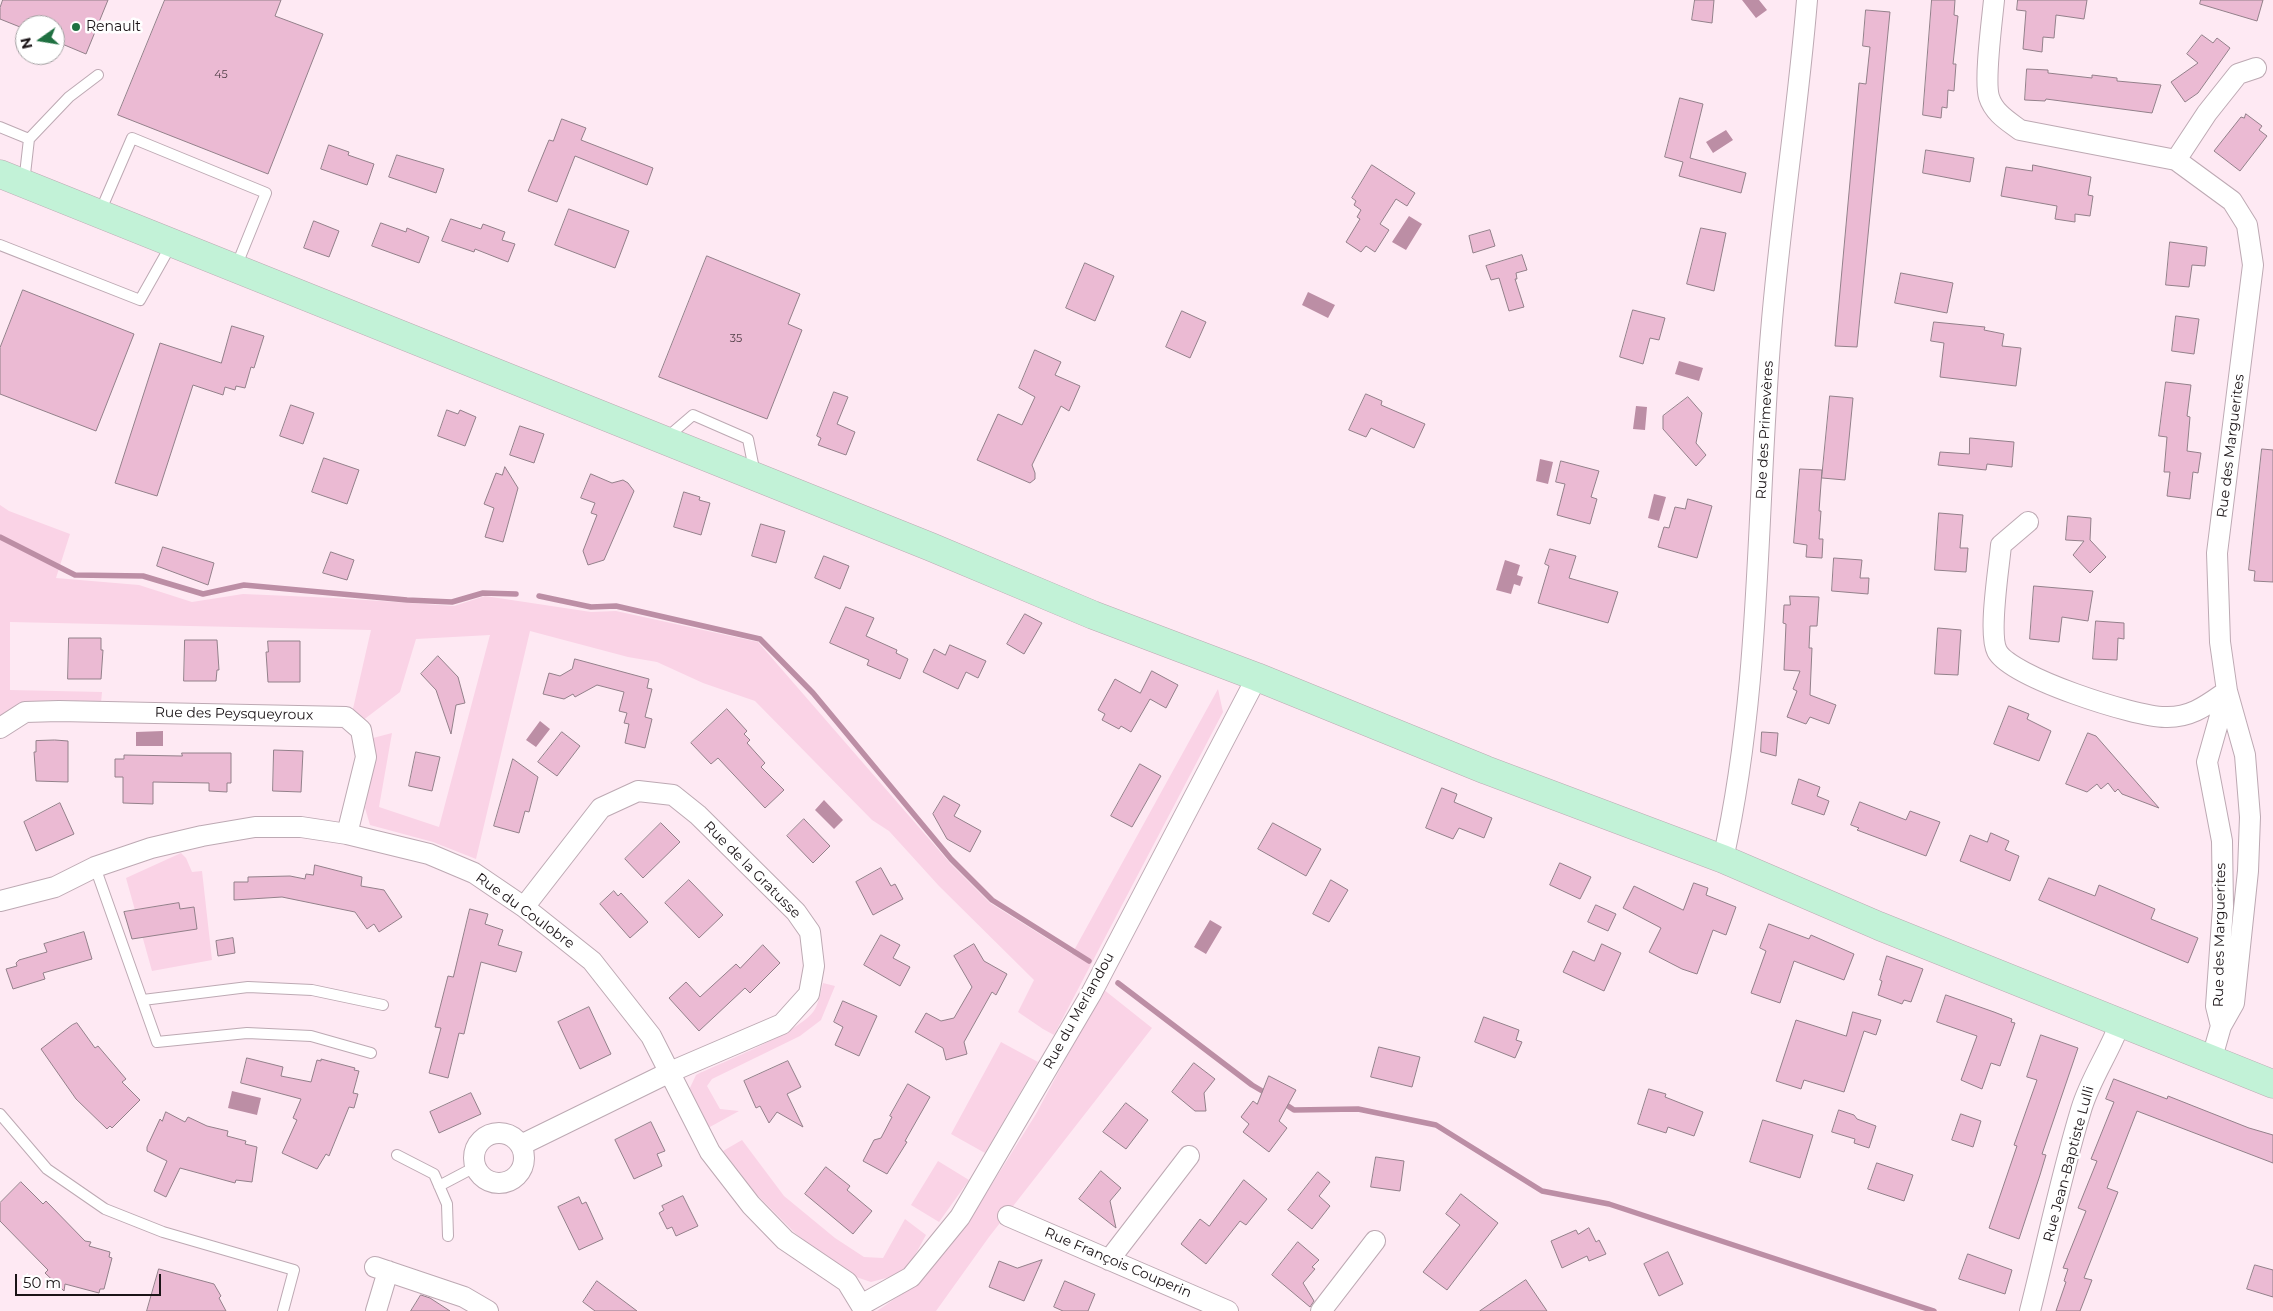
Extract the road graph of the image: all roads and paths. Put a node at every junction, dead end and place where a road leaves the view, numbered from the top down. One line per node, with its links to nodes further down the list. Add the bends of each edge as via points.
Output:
1 (1807, 0): 18 (street, Rue des Primevères, via 1771,332 1751,675 1734,811)
2 (1994, 0): 7 (street, Rue des Marguerites, via 1989,97 1999,116 2020,130)
3 (2256, 68): 7 (street, via 2238,74)
4 (98, 75): 6 (lane, via 69,97)
5 (0, 127): 6 (lane)
6 (29, 139): 8 (lane)
7 (2176, 160): 15 (street, Rue des Marguerites, via 2232,201 2247,225 2253,265 2217,552 2220,642)
8 (12, 179): 9 (main road)
9 (100, 213): 10 (main road); 12 (lane, via 132,138 266,193)
10 (172, 243): 11 (lane, via 140,300); 12 (main road)
11 (0, 245)
12 (236, 268): 14 (main road, via 942,551 1093,615)
13 (2028, 522): 15 (street, via 2001,545 1993,636 1997,652 2018,670 2064,690 2165,717 2198,711)
14 (1257, 676): 18 (main road, via 1486,770); 40 (street, Rue du Merlandou, via 1091,994 960,1216 911,1277)
15 (2227, 691): 25 (street, Rue des Marguerites, via 2207,762 2222,841 2223,907 2216,1006); 25 (street, via 2245,754 2250,817 2248,872 2234,1003)
16 (0, 728): 17 (street, Rue des Peysqueyroux, via 25,712 59,710 346,717 361,730 366,757)
17 (347, 834): 19 (street, Rue du Coulobre, via 301,827 255,827 151,848); 21 (street, Rue du Coulobre, via 429,854 474,873)
18 (1723, 859): 24 (main road)
19 (95, 867): 20 (street, Rue du Coulobre, via 55,887); 22 (lane)
20 (0, 901)
21 (524, 907): 28 (street, Rue du Coulobre, via 592,961 651,1036); 28 (street, Rue de la Gratusse, via 601,808 638,791 673,795 698,815 796,912 810,932 814,966 809,994 782,1024)
22 (143, 1000): 23 (lane, via 248,987 312,990); 26 (lane, via 157,1042 247,1033 311,1036)
23 (383, 1005)
24 (2120, 1023): 27 (main road); 46 (street, Rue Jean-Baptiste Lulli, via 2113,1042 2094,1073 2081,1109)
25 (2221, 1026): 27 (street, Rue des Marguerites)
26 (371, 1053)
27 (2211, 1061): 29 (main road)
28 (670, 1072): 31 (street, Rue de la Gratusse); 40 (street, Rue du Coulobre, via 710,1152 751,1205 785,1240 847,1282)
29 (2273, 1084)
30 (0, 1114): 41 (lane, via 47,1168 105,1209 163,1232 294,1270)
31 (520, 1145): 34 (street, via 508,1134 492,1134 478,1143); 34 (street, via 524,1152 522,1169 510,1180 486,1180)
32 (398, 1155): 35 (lane, via 434,1174)
33 (1189, 1156): 39 (street)
34 (476, 1167): 35 (lane)
35 (439, 1186): 37 (lane, via 447,1204)
36 (1008, 1216): 39 (street, Rue François Couperin)
37 (448, 1236)
38 (1375, 1240): 45 (street)
39 (1108, 1260): 44 (street, Rue François Couperin)
40 (861, 1308)
41 (283, 1311)
42 (376, 1311): 43 (street, via 382,1269 464,1297)
43 (488, 1311)
44 (1228, 1311)
45 (1321, 1311)
46 (2030, 1311)

